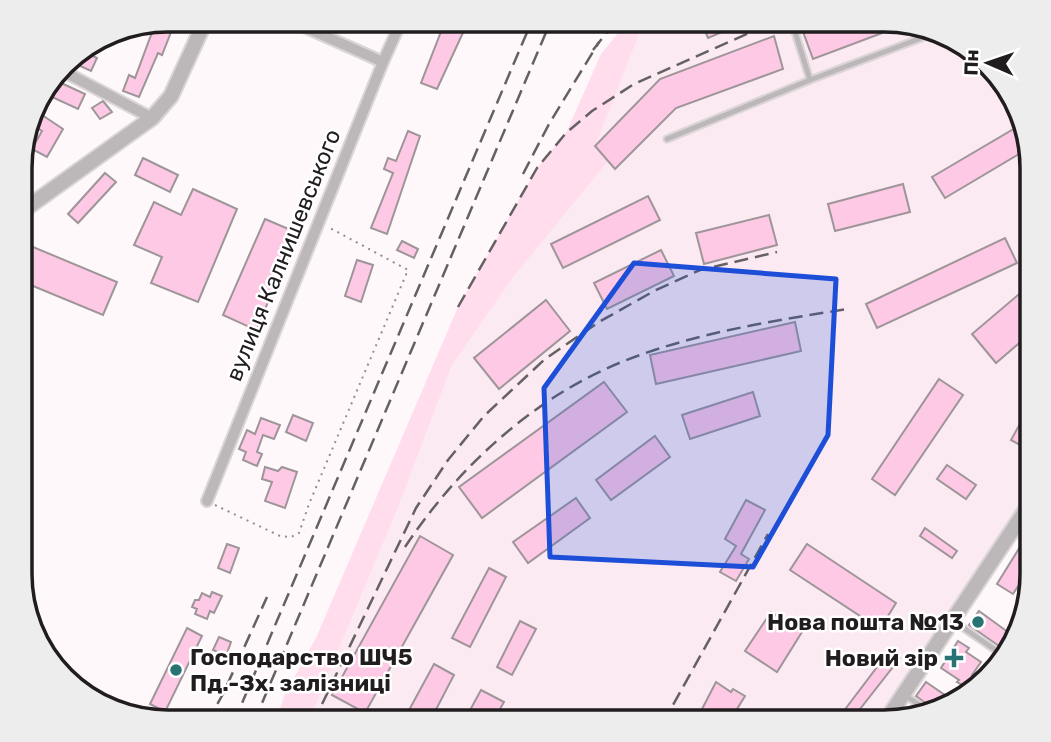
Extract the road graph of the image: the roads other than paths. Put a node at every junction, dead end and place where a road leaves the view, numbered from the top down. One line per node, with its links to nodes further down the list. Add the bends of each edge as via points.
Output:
1 (200, 32): 9 (street, via 171,96)
2 (316, 32): 6 (street)
3 (396, 32): 6 (street, вулиця Калнишевського)
4 (794, 32): 8 (lane)
5 (923, 37): 8 (lane)
6 (383, 62): 12 (street, вулиця Калнишевського)
7 (69, 74): 9 (street)
8 (810, 80): 10 (lane)
9 (152, 118): 11 (street)
10 (667, 139)
11 (32, 203)
12 (207, 501)
13 (1019, 520): 14 (street)
14 (953, 620): 15 (lane); 16 (street)
15 (996, 650)
16 (904, 695): 17 (lane); 18 (street)
17 (920, 705)
18 (893, 710)

